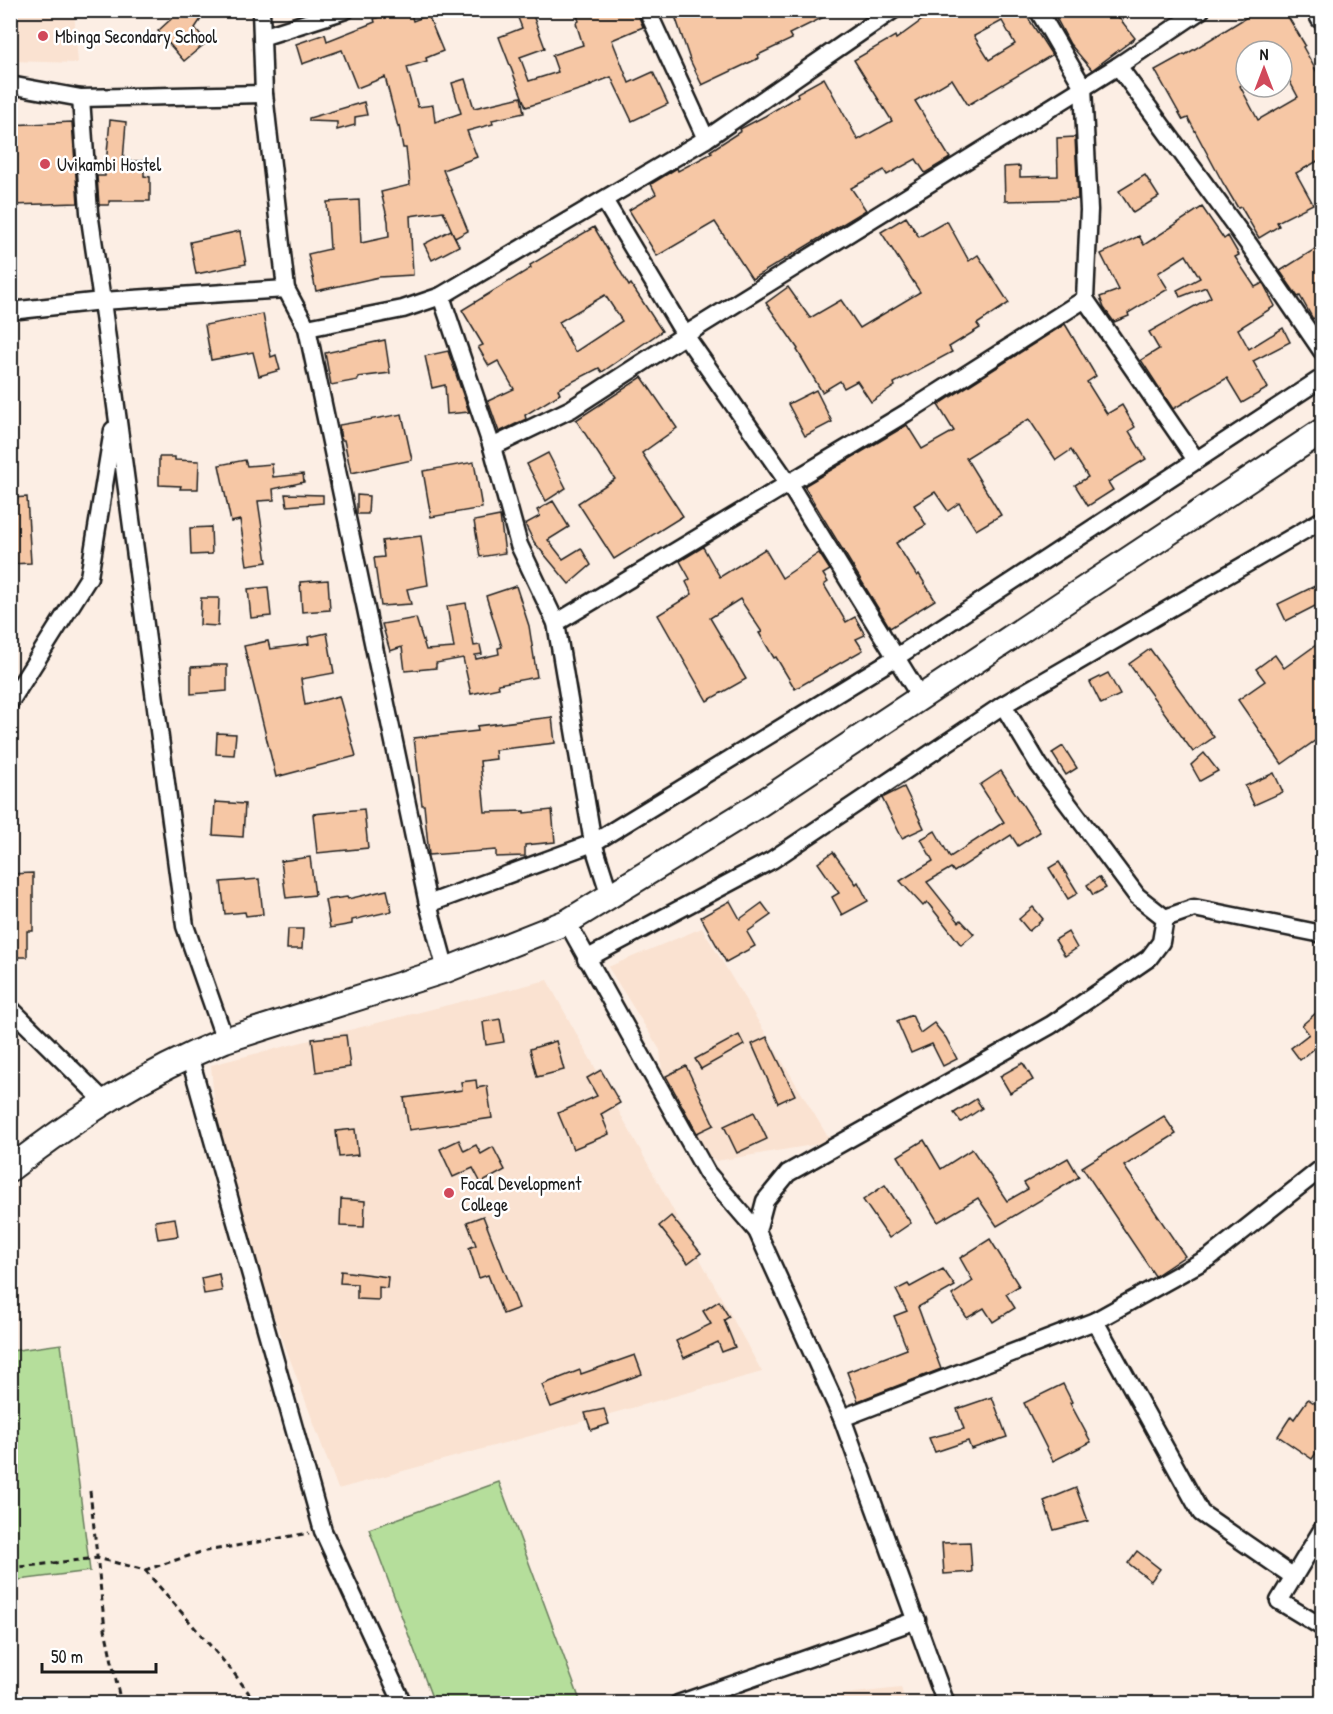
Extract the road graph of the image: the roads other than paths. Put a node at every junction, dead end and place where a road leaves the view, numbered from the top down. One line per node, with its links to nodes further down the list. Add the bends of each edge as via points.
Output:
1 (261, 10): 9 (street)
2 (346, 10): 9 (street)
3 (647, 10): 15 (street)
4 (893, 10): 15 (street)
5 (1038, 10): 12 (street)
6 (1201, 10): 10 (street)
7 (1318, 10): 8 (street)
8 (1323, 18)
9 (262, 37): 13 (street)
10 (1118, 66): 12 (street); 24 (street)
11 (10, 85): 14 (street)
12 (1083, 87): 19 (street, via 1089,210); 23 (street)
13 (264, 94): 14 (street); 17 (street)
14 (81, 98): 20 (street, via 89,212)
15 (706, 139): 16 (street)
16 (604, 200): 18 (street); 23 (street)
17 (286, 289): 20 (street); 22 (street)
18 (441, 296): 22 (street, via 403,309); 28 (street)
19 (1085, 299): 29 (street); 30 (street)
20 (102, 301): 21 (street); 26 (street)
21 (10, 312)
22 (307, 328): 39 (street)
23 (685, 335): 28 (street, via 572,409); 30 (street)
24 (1323, 351)
25 (1323, 378): 29 (street)
26 (117, 410): 35 (street, via 88,577); 46 (street, via 185,926)
27 (1323, 431): 34 (main road)
28 (492, 447): 32 (street, via 519,545)
29 (1196, 460): 33 (street)
30 (789, 484): 32 (street); 33 (street)
31 (1323, 520): 36 (street)
32 (556, 623): 37 (street)
33 (895, 658): 34 (street); 37 (street)
34 (921, 698): 38 (main road)
35 (10, 702)
36 (1003, 705): 40 (street, via 1039,765 1137,896); 43 (street, via 772,860)
37 (593, 843): 38 (street); 39 (street)
38 (610, 896): 41 (main road)
39 (428, 904): 44 (street)
40 (1165, 918): 42 (street, via 1194,908); 51 (street, via 1161,942 1149,958 1052,1025 788,1173 765,1201)
41 (567, 922): 43 (street); 44 (main road)
42 (1323, 934)
43 (586, 959): 51 (street, via 707,1173)
44 (446, 970): 46 (main road)
45 (10, 1008): 48 (street)
46 (225, 1040): 47 (main road)
47 (189, 1055): 48 (main road); 58 (street, via 323,1531)
48 (104, 1101): 50 (main road)
49 (1323, 1168): 52 (street, via 1210,1257)
50 (10, 1169)
51 (757, 1231): 53 (street)
52 (1095, 1321): 53 (street); 55 (street, via 1201,1513)
53 (843, 1418): 56 (street)
54 (1323, 1530): 55 (street)
55 (1294, 1577): 57 (street, via 1279,1601)
56 (917, 1620): 59 (street); 60 (street)
57 (1323, 1627)
58 (403, 1704)
59 (678, 1704)
60 (946, 1704)

